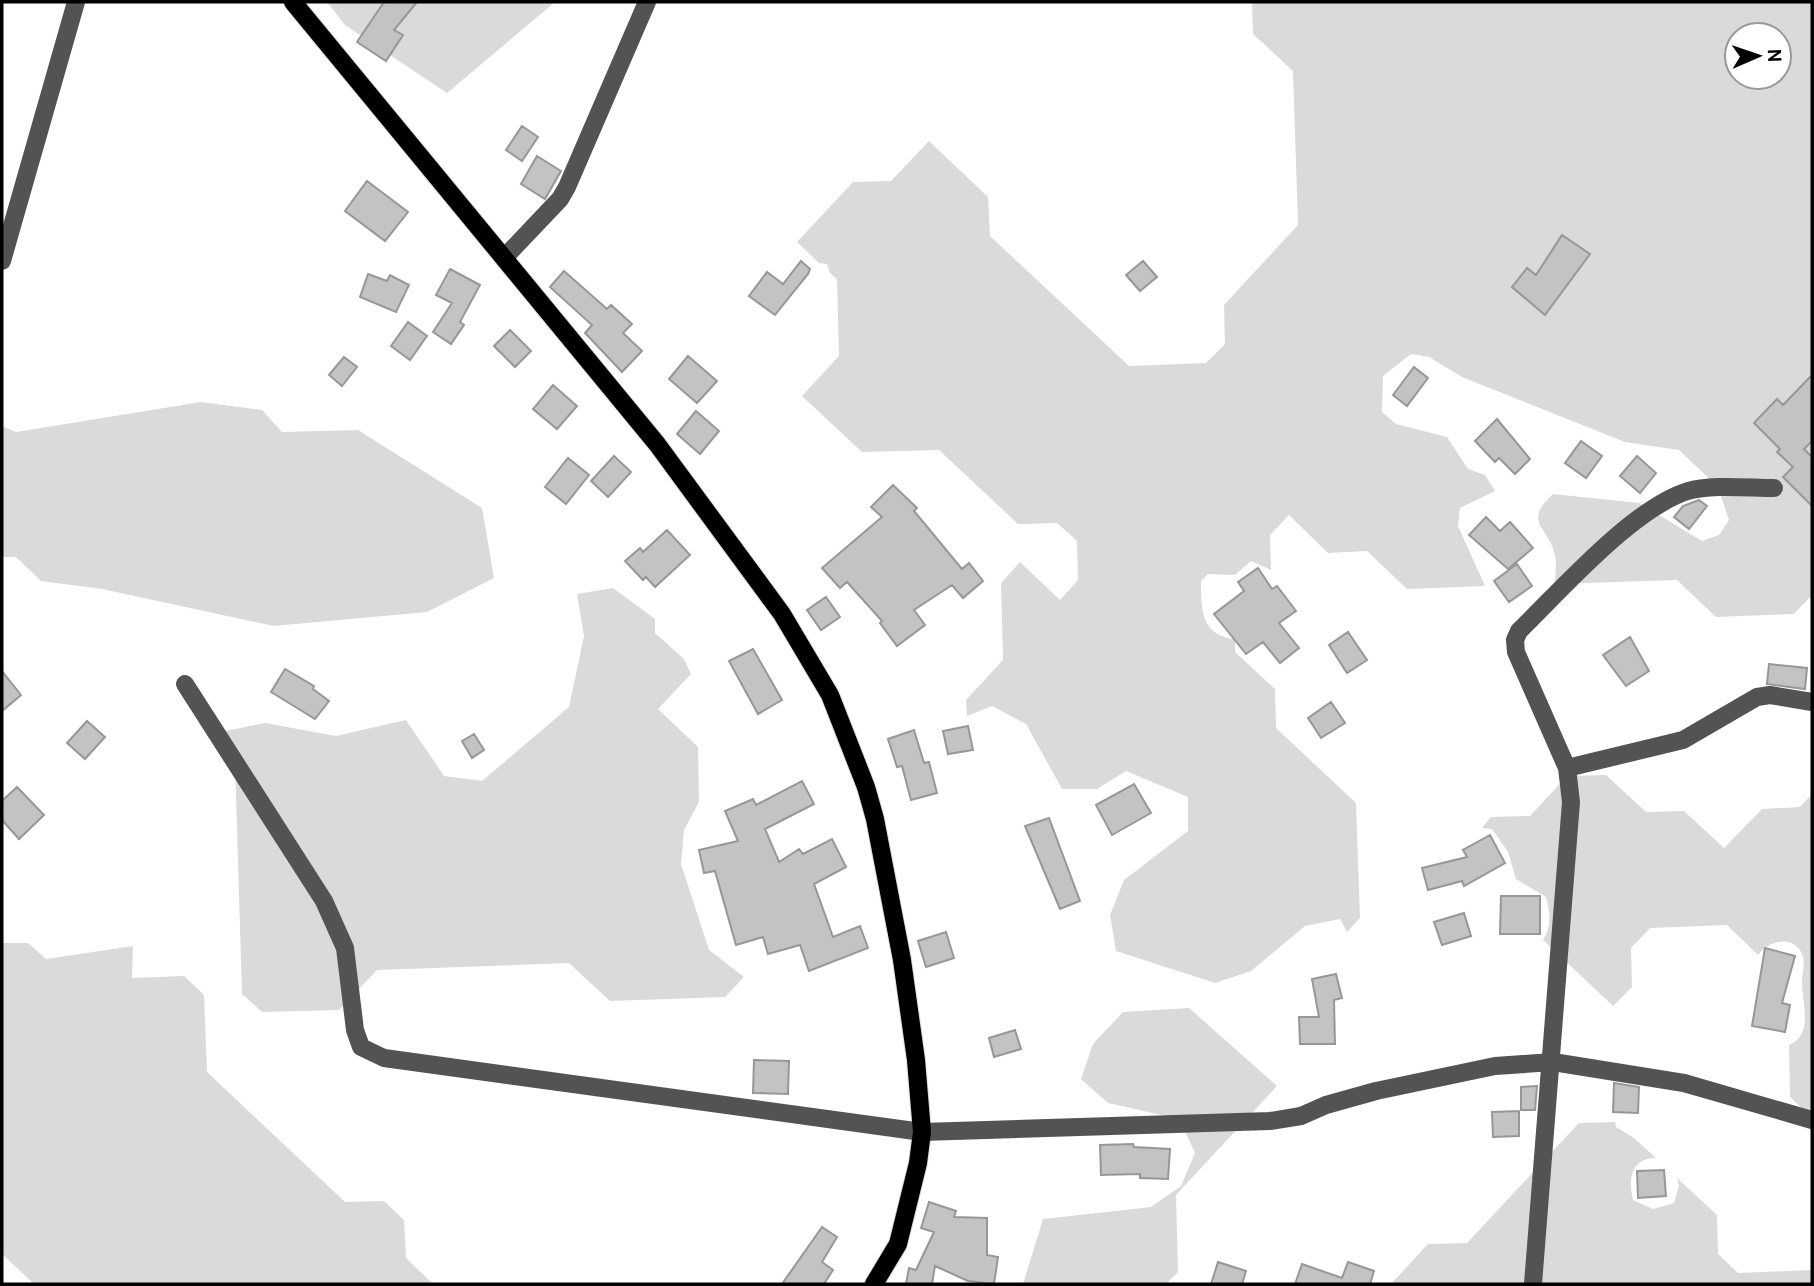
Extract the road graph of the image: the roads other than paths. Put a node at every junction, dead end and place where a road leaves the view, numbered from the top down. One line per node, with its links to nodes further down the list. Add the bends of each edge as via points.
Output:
1 (76, 2): 5 (street)
2 (293, 2): 4 (main road)
3 (647, 2): 4 (street, via 567,187)
4 (505, 258): 12 (main road, via 694,494 782,614 830,695 866,787 885,864 911,1021)
5 (2, 261)
6 (1774, 488): 9 (street, via 1690,490 1667,500 1626,529 1518,631 1516,652)
7 (185, 684): 12 (street, via 324,901 345,948 361,1047 384,1058)
8 (1812, 702): 9 (street, via 1757,697 1684,740)
9 (1567, 768): 10 (street, via 1571,802)
10 (1553, 1062): 11 (street, via 1684,1083); 12 (street, via 1469,1072 1376,1091 1301,1116 1270,1121); 14 (street)
11 (1812, 1119)
12 (922, 1132): 13 (main road, via 898,1244)
13 (874, 1284)
14 (1533, 1284)

